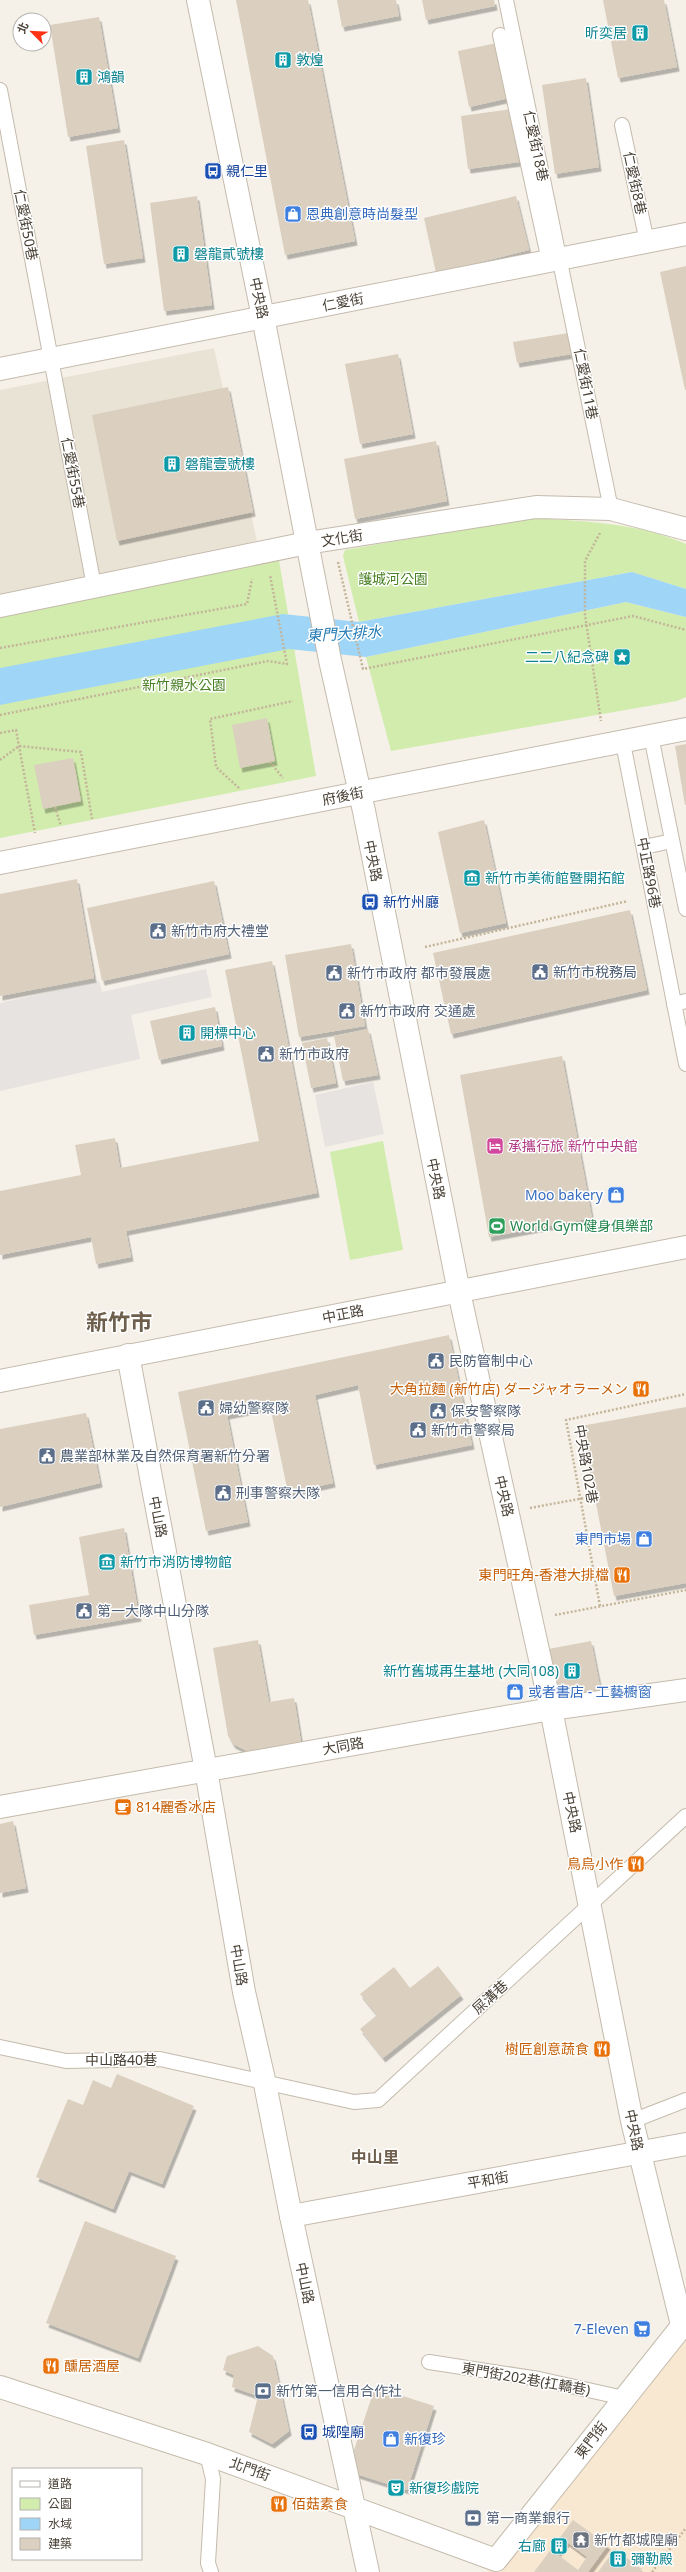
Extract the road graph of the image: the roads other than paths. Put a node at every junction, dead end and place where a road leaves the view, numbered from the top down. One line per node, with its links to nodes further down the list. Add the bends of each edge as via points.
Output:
1 (198, 0): 8 (street, 中央路)
2 (506, 0): 7 (lane, 仁愛街11巷, via 506,34)
3 (0, 90): 9 (lane, 仁愛街50巷)
4 (622, 125): 6 (lane, 仁愛街8巷)
5 (686, 234): 6 (street, 仁愛街)
6 (647, 242): 7 (street, 仁愛街)
7 (555, 260): 8 (street, 仁愛街); 11 (lane, 仁愛街11巷)
8 (263, 317): 9 (street, 仁愛街); 13 (street, 中央路)
9 (51, 359): 10 (street, 仁愛街); 14 (lane, 仁愛街55巷)
10 (0, 369)
11 (611, 509): 12 (street, 文化街); 13 (street, 文化街, via 536,507)
12 (686, 529)
13 (307, 543): 14 (street, 文化街); 19 (street, 中央路)
14 (94, 586): 15 (street, 文化街)
15 (0, 606)
16 (686, 729): 17 (street, 府後街)
17 (652, 736): 18 (street, 府後街); 20 (lane, 中正路96巷)
18 (623, 743): 19 (street, 府後街); 21 (lane, 中正路96巷)
19 (360, 793): 22 (street, 府後街); 27 (street, 中央路)
20 (672, 841): 21 (lane); 23 (lane, 中正路96巷)
21 (644, 847): 24 (lane, 中正路96巷)
22 (0, 863)
23 (686, 909)
24 (680, 1002): 25 (lane, 中正路96巷)
25 (686, 1064)
26 (686, 1247): 27 (street, 中正路)
27 (459, 1292): 28 (street, 中正路); 31 (street, 中央路)
28 (128, 1355): 29 (street, 中正路); 32 (street, 中山路)
29 (0, 1381)
30 (686, 1690): 31 (street, 大同路)
31 (551, 1709): 32 (street, 大同路); 35 (street, 中央路)
32 (206, 1770): 33 (street, 大同路); 37 (street, 中山路, via 244,1992)
33 (0, 1807)
34 (686, 1816): 35 (lane, 屎溝巷)
35 (591, 1905): 37 (lane, 屎溝巷, via 378,2100 354,2102); 39 (street, 中央路)
36 (0, 2048): 37 (lane, 中山路40巷, via 66,2061 160,2059)
37 (265, 2084): 42 (street, 中山路)
38 (686, 2100): 39 (lane)
39 (632, 2121): 41 (street, 中央路)
40 (686, 2144): 41 (street, 平和街)
41 (639, 2153): 42 (street, 平和街); 43 (street, 中央路)
42 (291, 2216): 48 (street, 中山路)
43 (685, 2325): 46 (street, 東門街)
44 (428, 2362): 46 (lane, 東門街202巷(扛轎巷), via 538,2379)
45 (0, 2387): 47 (street, 北門街)
46 (624, 2398): 49 (street, 東門街)
47 (207, 2454): 48 (street, 北門街); 50 (lane, via 213,2479 208,2563)
48 (354, 2506): 49 (street, 北門街); 51 (street, 中山路)
49 (496, 2560)
50 (211, 2572)
51 (368, 2572)

